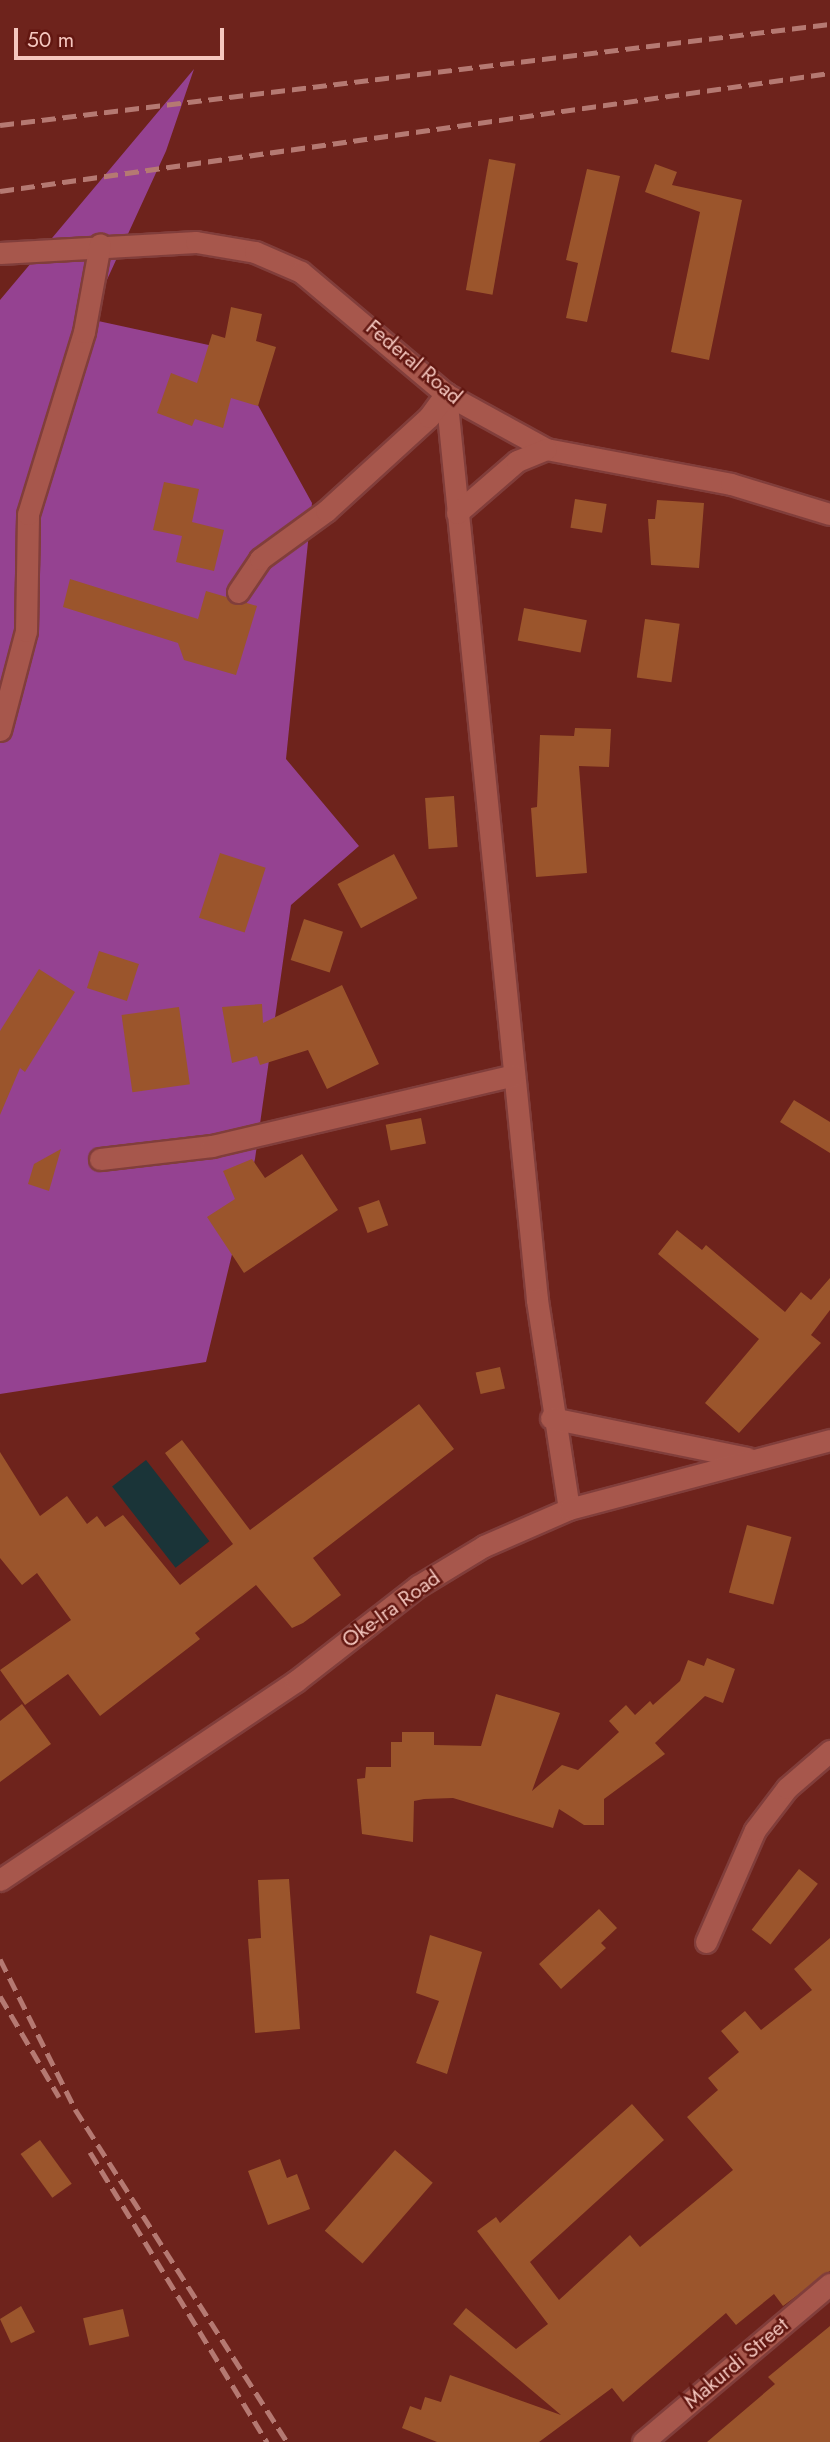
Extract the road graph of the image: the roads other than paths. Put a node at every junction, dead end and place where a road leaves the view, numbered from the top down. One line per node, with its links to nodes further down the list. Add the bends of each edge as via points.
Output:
1 (100, 244): 2 (street, Federal Road); 3 (street, Federal Road, via 196,242 255,252 290,267 372,326); 8 (street, via 84,332 28,514 26,631)
2 (0, 253)
3 (446, 394): 4 (street, Federal Road); 5 (street); 7 (street, via 429,416 326,511 260,559)
4 (546, 449): 5 (street, via 517,461); 6 (street, Federal Road, via 731,484)
5 (457, 513): 9 (street)
6 (830, 514)
7 (238, 592)
8 (0, 730)
9 (514, 1076): 10 (street, via 212,1146); 11 (street)
10 (100, 1159)
11 (551, 1418): 13 (street); 14 (street)
12 (830, 1440): 13 (street, Oke-Ira Road)
13 (753, 1459): 14 (street, Oke-Ira Road)
14 (569, 1509): 16 (street, Oke-Ira Road, via 484,1546 418,1586 296,1681)
15 (830, 1751): 17 (street, via 787,1788 755,1830)
16 (0, 1880)
17 (706, 1942)
18 (830, 2284): 19 (street, Makurdi Street)
19 (643, 2442)

